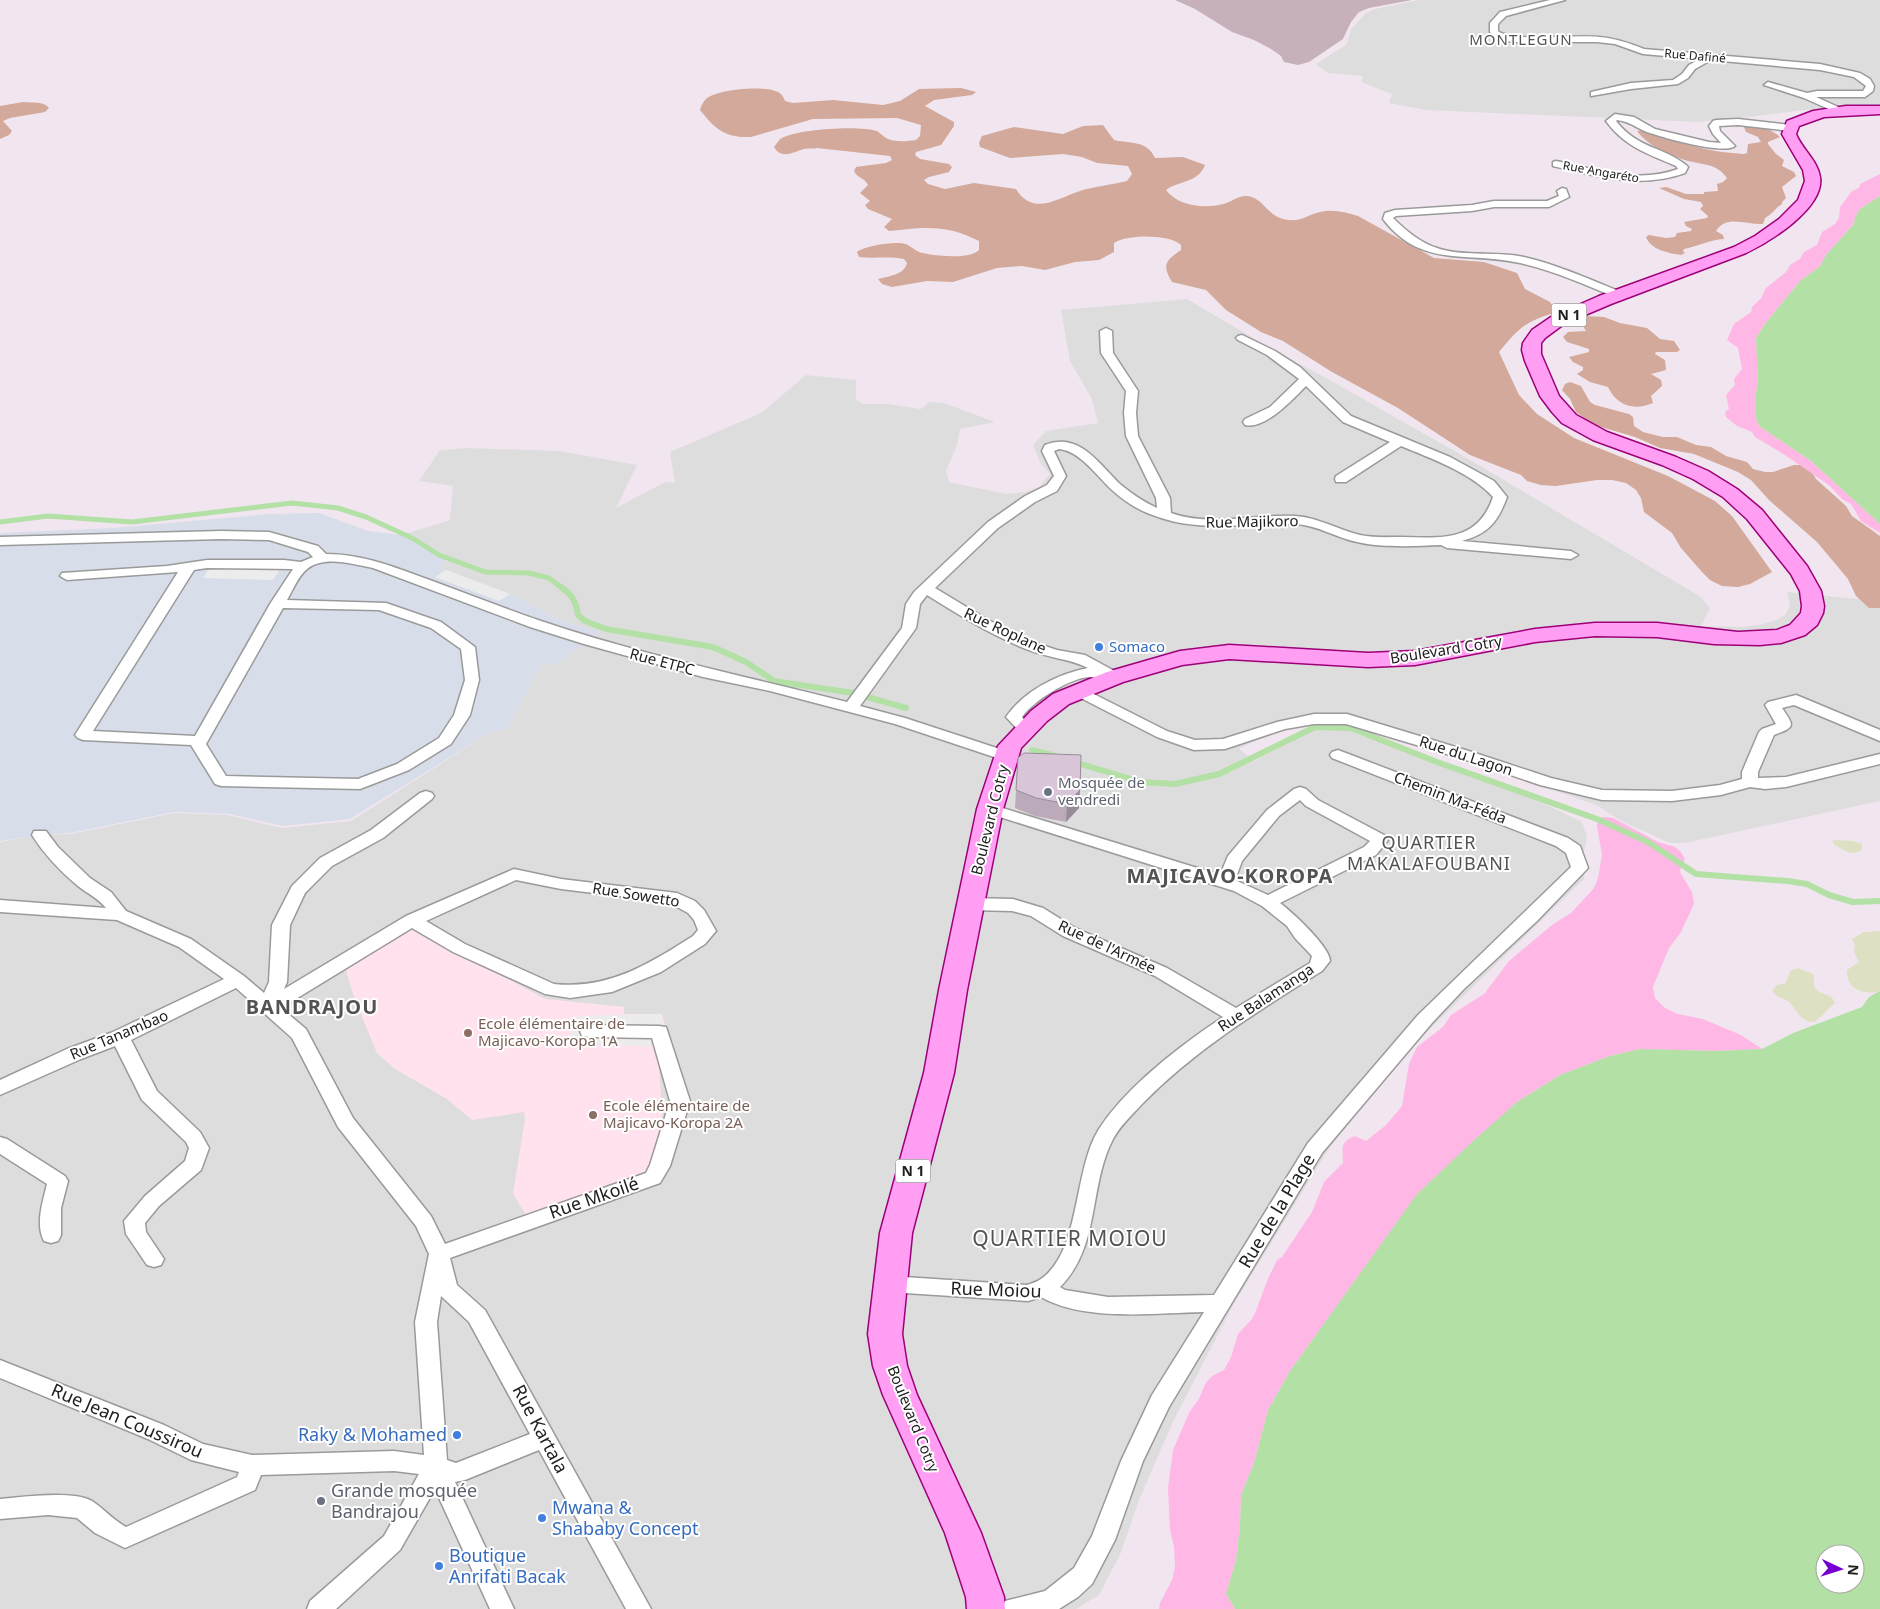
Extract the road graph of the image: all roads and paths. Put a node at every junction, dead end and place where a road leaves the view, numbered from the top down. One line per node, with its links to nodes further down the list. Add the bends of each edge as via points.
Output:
1 (1561, 0): 2 (street, Rue Dafiné, via 1503,14 1494,23 1494,32 1512,39 1597,39 1617,42 1636,50)
2 (1710, 56): 4 (street, via 1676,82 1631,86); 5 (street, Rue Dafiné, via 1834,69 1867,81 1870,86 1865,94)
3 (1768, 85): 5 (street)
4 (1594, 94)
5 (1807, 96): 7 (street)
6 (1880, 110): 7 (main road)
7 (1842, 112): 8 (main road, via 1806,118)
8 (1790, 128): 9 (street, Rue Angaréto, via 1716,123 1716,132 1730,146 1726,147 1652,131 1632,119 1615,117 1611,121 1628,140 1679,164 1682,171 1647,180); 11 (main road, N 1, via 1791,141 1814,176 1810,193 1794,212 1771,232 1739,250)
9 (1556, 164)
10 (1562, 191): 11 (street, via 1564,197 1549,204 1494,204 1395,213 1388,219 1428,248 1453,253 1500,255)
11 (1617, 294): 28 (main road, Boulevard Cotry / N 1, via 1545,328 1534,340 1531,348 1533,358 1553,403 1570,421 1687,469 1741,501 1798,568 1812,592 1814,611 1808,622 1789,633 1736,640 1657,630 1568,630 1415,658 1368,660 1254,652 1205,654)
12 (1106, 331): 18 (street, via 1108,353 1132,391 1132,436 1163,498)
13 (1242, 338): 14 (street, Rue Majikoro, via 1271,353)
14 (1306, 380): 15 (street, via 1274,410); 16 (street, Rue Majikoro, via 1347,419)
15 (1248, 422)
16 (1400, 441): 17 (street); 20 (street, Rue Majikoro, via 1472,474 1489,484 1500,497 1498,510 1481,530 1468,536)
17 (1341, 479)
18 (1164, 515): 20 (street, Rue Majikoro, via 1220,524 1300,521 1316,523 1354,538); 26 (street, Rue Majikoro, via 1151,511 1122,492 1072,448 1055,445 1048,450 1060,476 1058,482 993,525)
19 (0, 541): 22 (street, via 269,536 313,550)
20 (1435, 542): 21 (street, via 1461,547)
21 (1571, 555)
22 (322, 558): 23 (street); 30 (street, Rue ETPC, via 346,558 377,565 535,624 708,674)
23 (302, 566): 24 (street, via 217,564); 27 (street)
24 (188, 568): 25 (street); 33 (street, via 83,735)
25 (67, 576)
26 (927, 589): 28 (street, Rue Roplane, via 983,623 1031,646 1080,658); 30 (street, Rue Majikoro, via 913,604 908,628)
27 (278, 604): 33 (street); 33 (street, via 381,606 436,625 468,647 472,680 462,715 445,741 403,767 360,784 221,781)
28 (1115, 677): 29 (main road, Boulevard Cotry / N 1); 31 (street, via 1088,673 1038,695 1014,718)
29 (1078, 691): 31 (main road, Boulevard Cotry / N 1, via 1061,699); 37 (street, Rue du Lagon, via 1162,734 1194,745 1225,744 1282,724 1314,718 1347,719 1546,782 1602,795 1672,796 1721,790)
30 (854, 704): 35 (street, Rue ETPC)
31 (1026, 730): 35 (main road, Boulevard Cotry / N 1, via 1010,746)
32 (1880, 736): 37 (street, via 1796,700 1773,705 1784,726 1767,732 1750,772)
33 (199, 741)
34 (1338, 755): 41 (street, Chemin Ma-Féda)
35 (1006, 756): 39 (main road, Boulevard Cotry / N 1)
36 (1880, 759): 37 (street, Rue du Lagon, via 1786,782)
37 (1750, 782)
38 (426, 796): 49 (street, via 369,839 326,862 298,890 281,925 278,982)
39 (990, 809): 42 (street, Rue Balamanga); 44 (main road, Boulevard Cotry / N 1)
40 (40, 835): 46 (street, via 84,882 105,896)
41 (1562, 842): 60 (street, Rue de la Plage, via 1574,850 1580,868 1425,1019 1315,1148)
42 (1226, 882): 43 (street, Rue Balamanga); 43 (street, via 1234,860 1268,820 1300,792 1312,803 1380,840 1370,851)
43 (1268, 902): 50 (street, Rue Balamanga, via 1293,922 1321,955 1321,961 1316,968)
44 (970, 904): 50 (street, Rue de l'Armée, via 1014,905 1037,912 1069,932 1160,972); 58 (main road, Boulevard Cotry / N 1, via 939,1073 896,1233)
45 (0, 906): 46 (street)
46 (120, 915): 48 (street, Rue Kartala, via 185,943)
47 (412, 920): 47 (street, Rue Sowetto, via 459,948 551,990 570,992 606,988 655,968 699,940 707,931 705,920 686,902 671,897 561,884 514,874); 49 (street, Rue Sowetto)
48 (238, 980): 49 (street, Rue Kartala); 52 (street, Rue Tanambao)
49 (268, 1007): 56 (street, Rue Kartala, via 299,1034 345,1122 424,1222)
50 (1236, 1016): 59 (street, Rue Balamanga, via 1161,1072 1104,1138 1092,1169 1082,1225 1074,1246 1065,1266)
51 (589, 1031): 56 (street, Rue Mkoilé, via 659,1032 680,1101 660,1166 653,1178)
52 (120, 1037): 53 (street, Rue Tanambao); 57 (street, via 149,1094 193,1137 199,1148 194,1165 134,1221 136,1234)
53 (0, 1088)
54 (0, 1144): 55 (street, via 58,1181)
55 (51, 1235)
56 (439, 1254): 62 (street, Rue Kartala, via 447,1289 476,1316); 64 (street, via 426,1322)
57 (154, 1259)
58 (889, 1284): 59 (street, Rue Moiou, via 1028,1294); 69 (main road, Boulevard Cotry / N 1, via 886,1334 890,1366 963,1533 985,1597)
59 (1045, 1289): 60 (street, Rue Moiou, via 1061,1298 1108,1305)
60 (1221, 1303): 70 (street, Rue de la Plage, via 1160,1402 1132,1460 1103,1540 1082,1576 1051,1600)
61 (0, 1369): 63 (street, Rue Jean Coussirou, via 156,1432 199,1453)
62 (544, 1438): 64 (street, via 457,1472); 68 (street, Rue Kartala)
63 (252, 1465): 64 (street, Rue Jean Coussirou, via 394,1462); 65 (street, via 247,1484 125,1538 103,1526 83,1508 48,1505)
64 (436, 1466): 66 (street, via 392,1543); 67 (street)
65 (0, 1509)
66 (319, 1609)
67 (502, 1609)
68 (639, 1609)
69 (986, 1609)
70 (1014, 1609)

